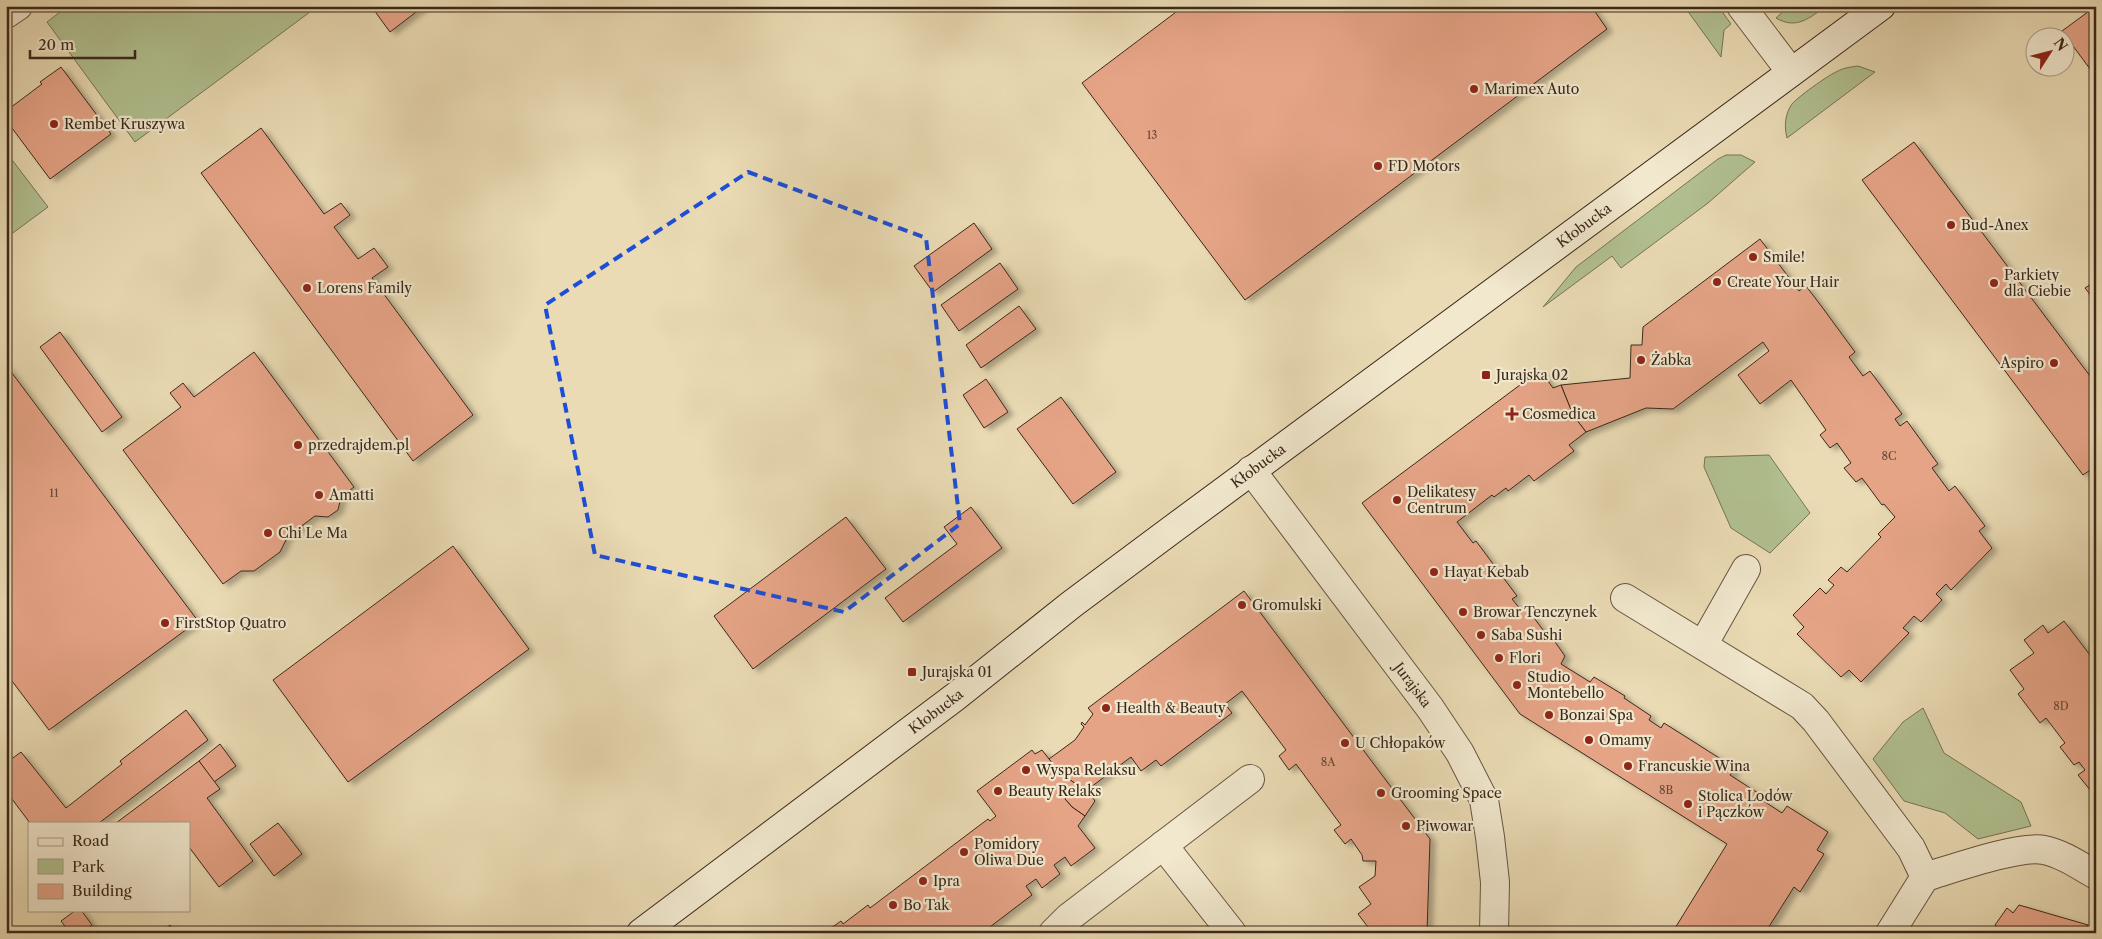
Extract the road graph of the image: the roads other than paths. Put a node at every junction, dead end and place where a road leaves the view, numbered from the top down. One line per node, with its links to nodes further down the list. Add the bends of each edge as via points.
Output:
1 (18, 6): 4 (street)
2 (1741, 6): 5 (street)
3 (1881, 6): 5 (street, Kłobucka)
4 (6, 14)
5 (1791, 72): 6 (street, Kłobucka)
6 (1251, 470): 14 (street, Kłobucka); 17 (street, Jurajska, via 1430,708 1460,753 1484,800 1495,882)
7 (1746, 570): 9 (street)
8 (1625, 598): 9 (street)
9 (1702, 645): 13 (street, via 1802,706 1911,848)
10 (1250, 779): 11 (street)
11 (1163, 845): 15 (street); 16 (street)
12 (2096, 875): 13 (street, via 2062,856 2044,850 2023,850)
13 (1925, 876): 18 (street)
14 (643, 932)
15 (1053, 933)
16 (1232, 933)
17 (1494, 933)
18 (1890, 933)

